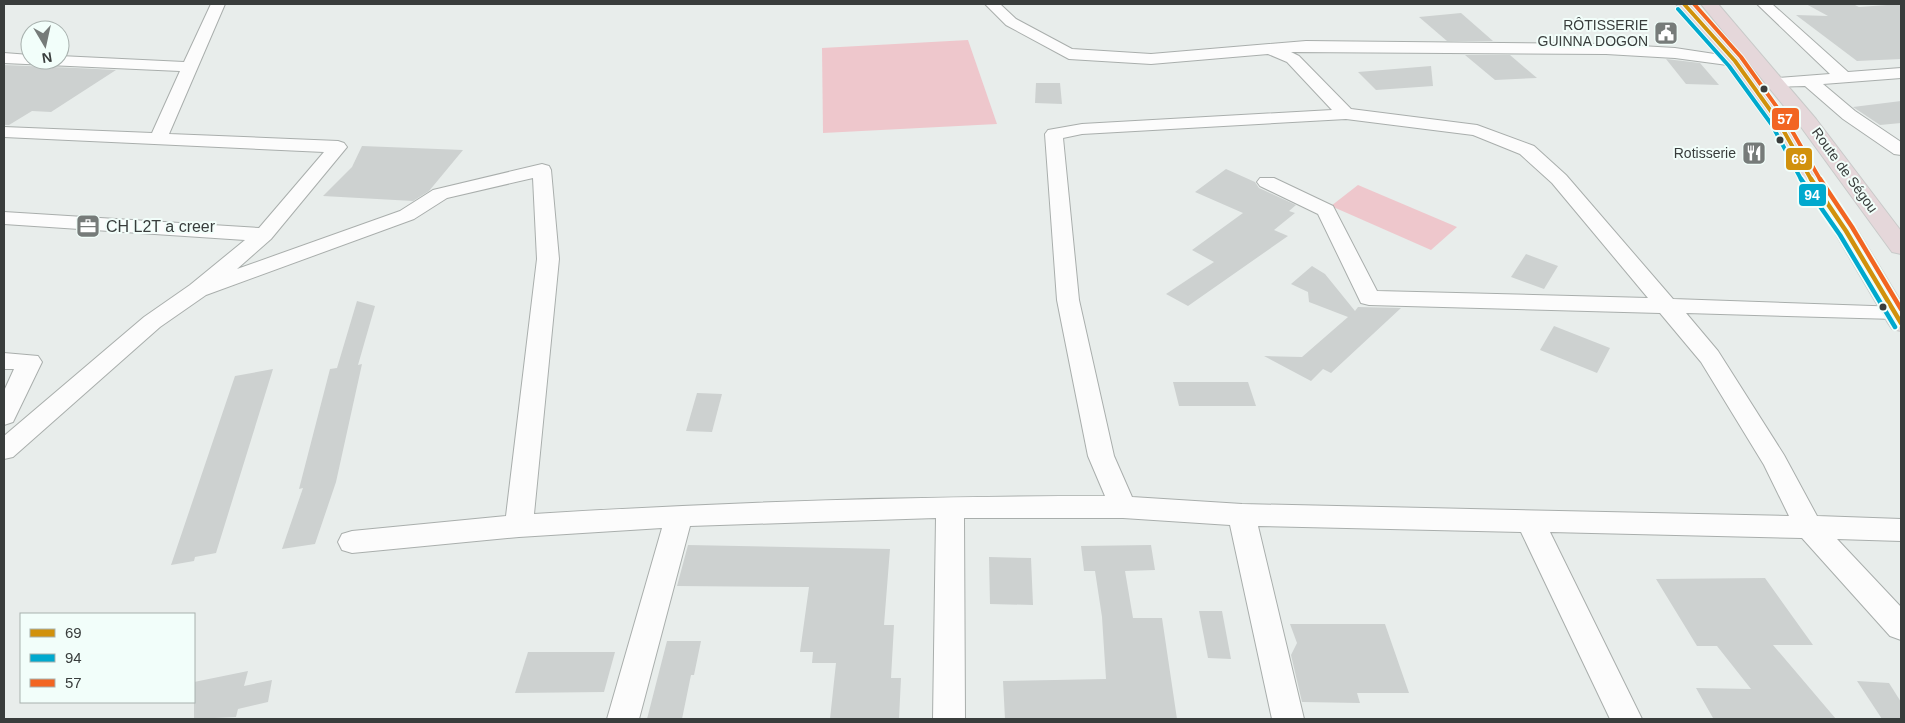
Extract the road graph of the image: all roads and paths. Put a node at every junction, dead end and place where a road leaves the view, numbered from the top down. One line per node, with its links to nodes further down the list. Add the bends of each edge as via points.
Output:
1 (218, 4): 11 (street)
2 (992, 4): 6 (street, via 1011,22 1069,54 1151,59)
3 (1684, 4): 10 (highway, Route de Ségou)
4 (1709, 4): 15 (highway, Route de Ségou)
5 (1764, 4): 13 (street)
6 (1268, 48): 10 (street, via 1606,49); 16 (street, via 1293,59)
7 (4, 58): 8 (street)
8 (20, 59)
9 (70, 61): 11 (street)
10 (1735, 61): 27 (highway, Route de Ségou, via 1778,121)
11 (189, 67): 18 (street)
12 (1901, 73): 13 (street)
13 (1844, 78): 14 (street)
14 (1809, 81): 15 (street); 19 (street, via 1849,115)
15 (1778, 83): 22 (highway, Route de Ségou)
16 (1346, 114): 26 (street, via 1477,130 1527,150 1559,179); 32 (street, via 1082,129 1054,134 1068,300 1101,456)
17 (4, 132): 18 (street)
18 (158, 139): 23 (street, via 338,147)
19 (1901, 150)
20 (1267, 182): 26 (street, via 1326,210 1369,298)
21 (4, 218): 23 (street)
22 (1895, 230): 24 (highway, Route de Ségou)
23 (264, 235): 25 (street)
24 (1901, 247)
25 (198, 290): 30 (street, via 152,322); 36 (street, via 407,214 440,194 542,170 548,258)
26 (1666, 305): 27 (street); 37 (street, via 1710,357 1775,462)
27 (1898, 318)
28 (4, 361): 29 (street, via 30,362)
29 (4, 416)
30 (4, 450)
31 (950, 507): 32 (street); 34 (street); 42 (street)
32 (1123, 507): 33 (street)
33 (1242, 515): 35 (street); 43 (street)
34 (679, 516): 36 (street); 41 (street)
35 (1530, 521): 37 (street); 44 (street)
36 (519, 526): 39 (street)
37 (1809, 527): 38 (street); 40 (street)
38 (1901, 530)
39 (352, 542)
40 (1901, 627)
41 (623, 719)
42 (949, 719)
43 (1288, 719)
44 (1626, 719)

